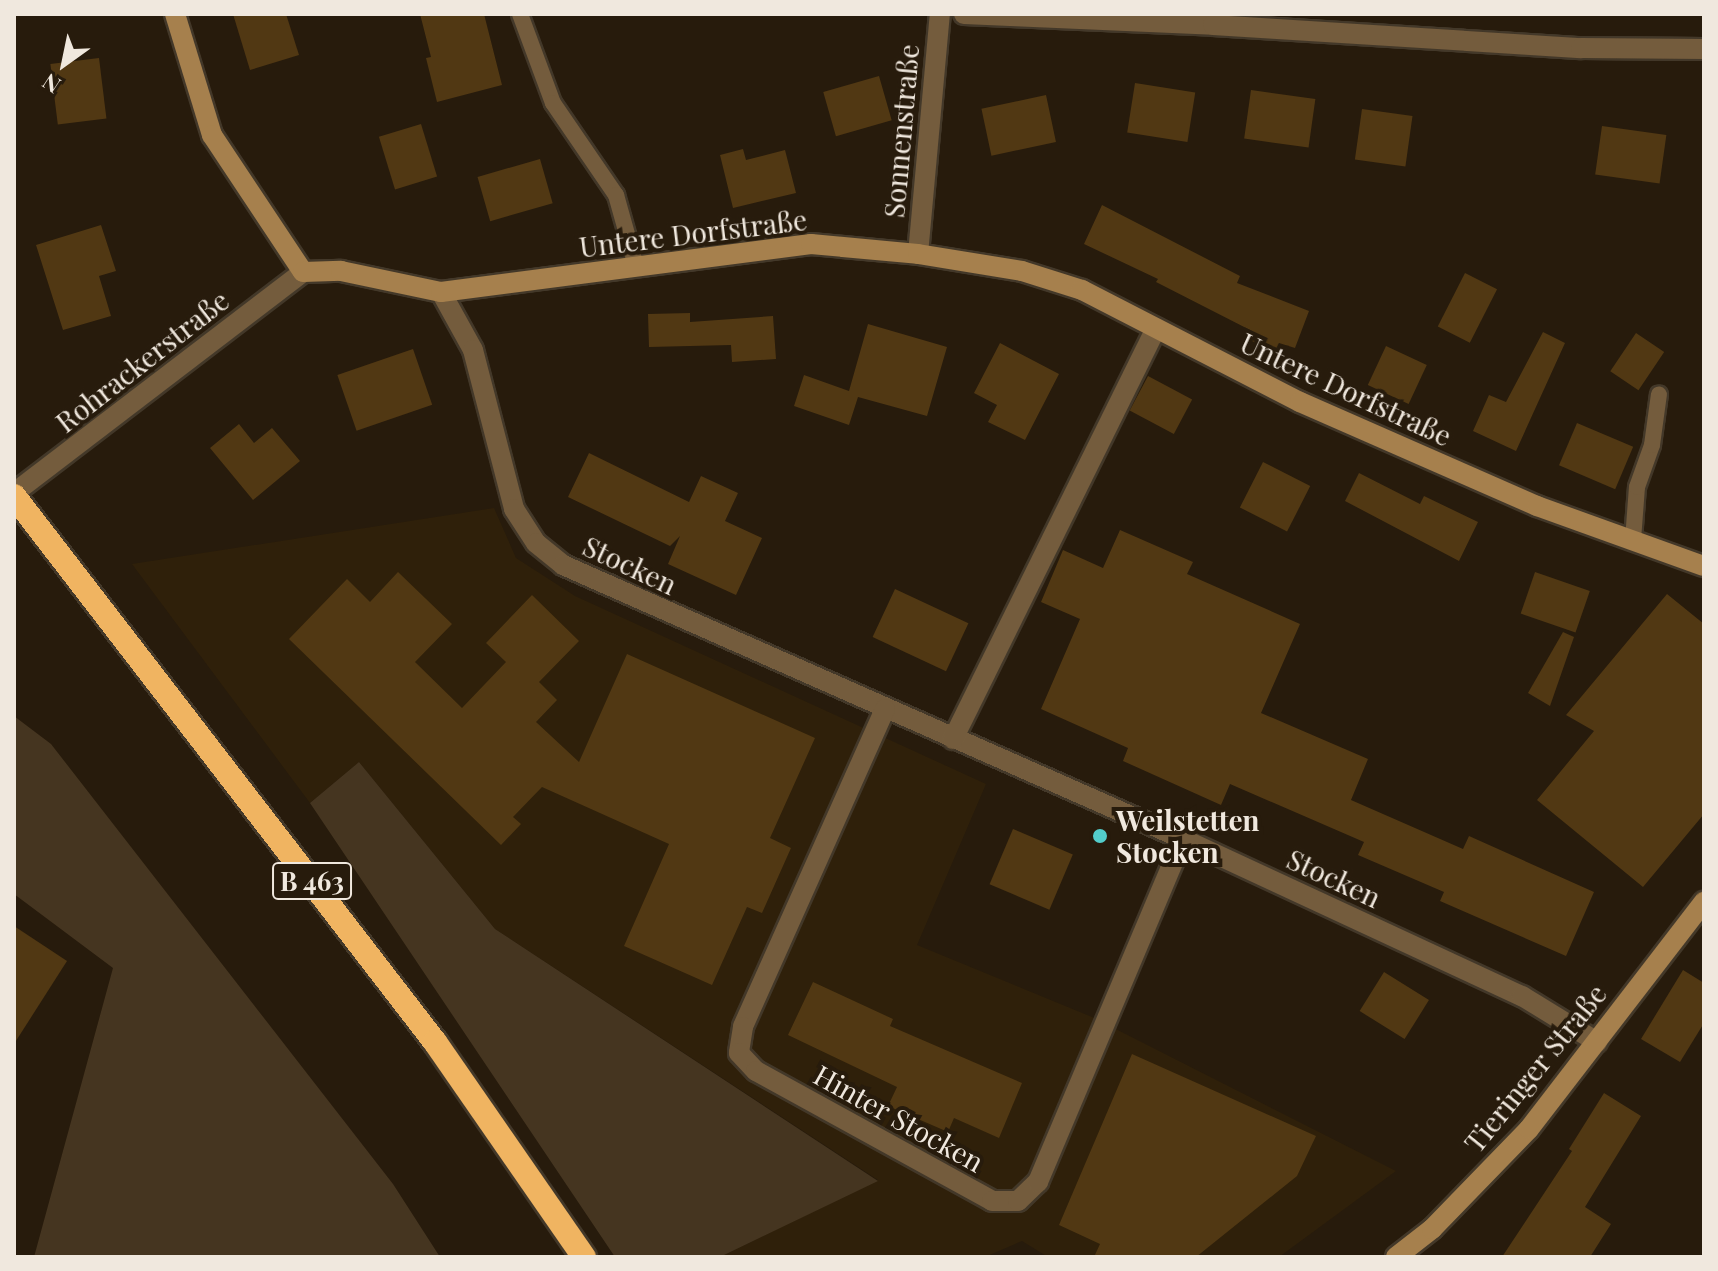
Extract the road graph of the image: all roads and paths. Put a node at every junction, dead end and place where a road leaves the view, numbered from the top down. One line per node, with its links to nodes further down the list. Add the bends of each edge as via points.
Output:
1 (175, 14): 8 (street, via 212,135)
2 (520, 14): 7 (lane, via 553,103 616,195)
3 (940, 14): 6 (street, Sonnenstraße)
4 (964, 14): 5 (street, via 1581,48)
5 (1704, 49)
6 (918, 254): 7 (street, Untere Dorfstraße, via 811,244); 10 (street, Untere Dorfstraße, via 1022,271 1082,290)
7 (636, 266): 9 (street, Untere Dorfstraße)
8 (303, 272): 9 (street, Untere Dorfstraße, via 341,271); 12 (street, Rohrackerstraße)
9 (441, 292): 15 (street, Stocken, via 473,350 514,509 536,543 563,565)
10 (1156, 329): 13 (street, Untere Dorfstraße, via 1314,408 1537,506); 16 (street)
11 (1659, 394): 13 (lane, via 1652,445 1637,487)
12 (14, 495): 20 (highway, B 463, via 435,1042)
13 (1633, 540): 14 (street, Untere Dorfstraße)
14 (1704, 566)
15 (885, 709): 16 (street, Stocken); 17 (street, Hinter Stocken, via 743,1027 739,1053 756,1071 992,1201 1018,1201 1038,1182)
16 (953, 739): 17 (street, Stocken)
17 (1183, 839): 19 (street, Stocken, via 1522,996)
18 (1704, 902): 19 (street, Tieringer Straße)
19 (1597, 1042): 21 (street, Tieringer Straße, via 1529,1129 1432,1229)
20 (581, 1257)
21 (1396, 1257)

